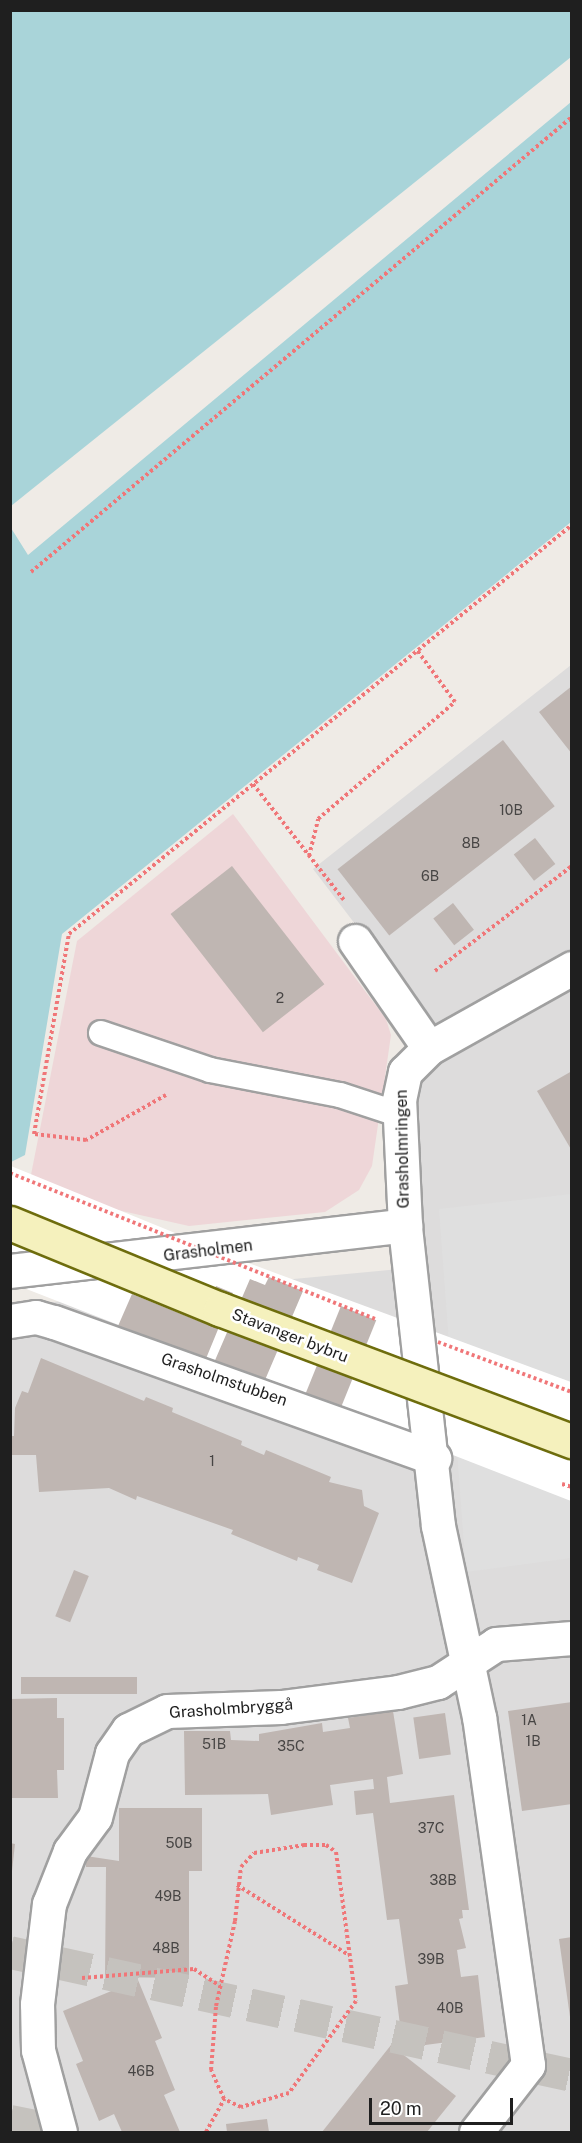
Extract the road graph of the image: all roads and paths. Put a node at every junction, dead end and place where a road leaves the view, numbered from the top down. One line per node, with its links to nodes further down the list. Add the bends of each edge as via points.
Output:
1 (572, 117): 3 (path)
2 (572, 525): 4 (path)
3 (31, 572)
4 (417, 650): 5 (path); 6 (path, via 455,702 318,819)
5 (253, 784): 6 (path); 13 (path, via 69,934 34,1134 86,1140)
6 (309, 856): 8 (path, via 349,907)
7 (572, 866): 10 (path)
8 (355, 941): 12 (street)
9 (572, 968): 12 (street, Grasholmringen)
10 (435, 971)
11 (100, 1033): 13 (lane)
12 (429, 1048): 14 (street, Grasholmringen, via 405,1072 399,1100)
13 (210, 1070): 14 (lane, via 340,1095)
14 (401, 1115): 17 (street, Grasholmringen)
15 (10, 1173): 20 (path, bridge)
16 (10, 1223): 23 (main road, Stavanger bybru, bridge, via 220,1309)
17 (405, 1225): 18 (street, Grasholmen); 24 (street)
18 (10, 1271)
19 (10, 1321): 24 (street, Grasholmstubben, via 36,1317 54,1322)
20 (385, 1323)
21 (429, 1339): 22 (path, bridge)
22 (572, 1392)
23 (572, 1441)
24 (434, 1458): 26 (street, via 438,1526)
25 (572, 1638): 26 (street, via 496,1644)
26 (468, 1659): 32 (street, Grasholmbryggå, via 438,1682 398,1692 280,1707 167,1711 128,1730 112,1753 95,1817 70,1851 49,1904 37,2004 38,2050); 34 (street, via 502,1860 528,2065)
27 (237, 1884): 28 (path); 28 (path, via 241,1867 254,1853 304,1845 332,1847); 30 (path, via 235,1921)
28 (351, 1956): 31 (path, via 354,2006 289,2092 251,2108)
29 (86, 1978): 30 (path, via 110,1972 194,1970)
30 (220, 1986): 31 (path, via 211,2070)
31 (225, 2099): 33 (path)
32 (60, 2133)
33 (206, 2133)
34 (476, 2133)

